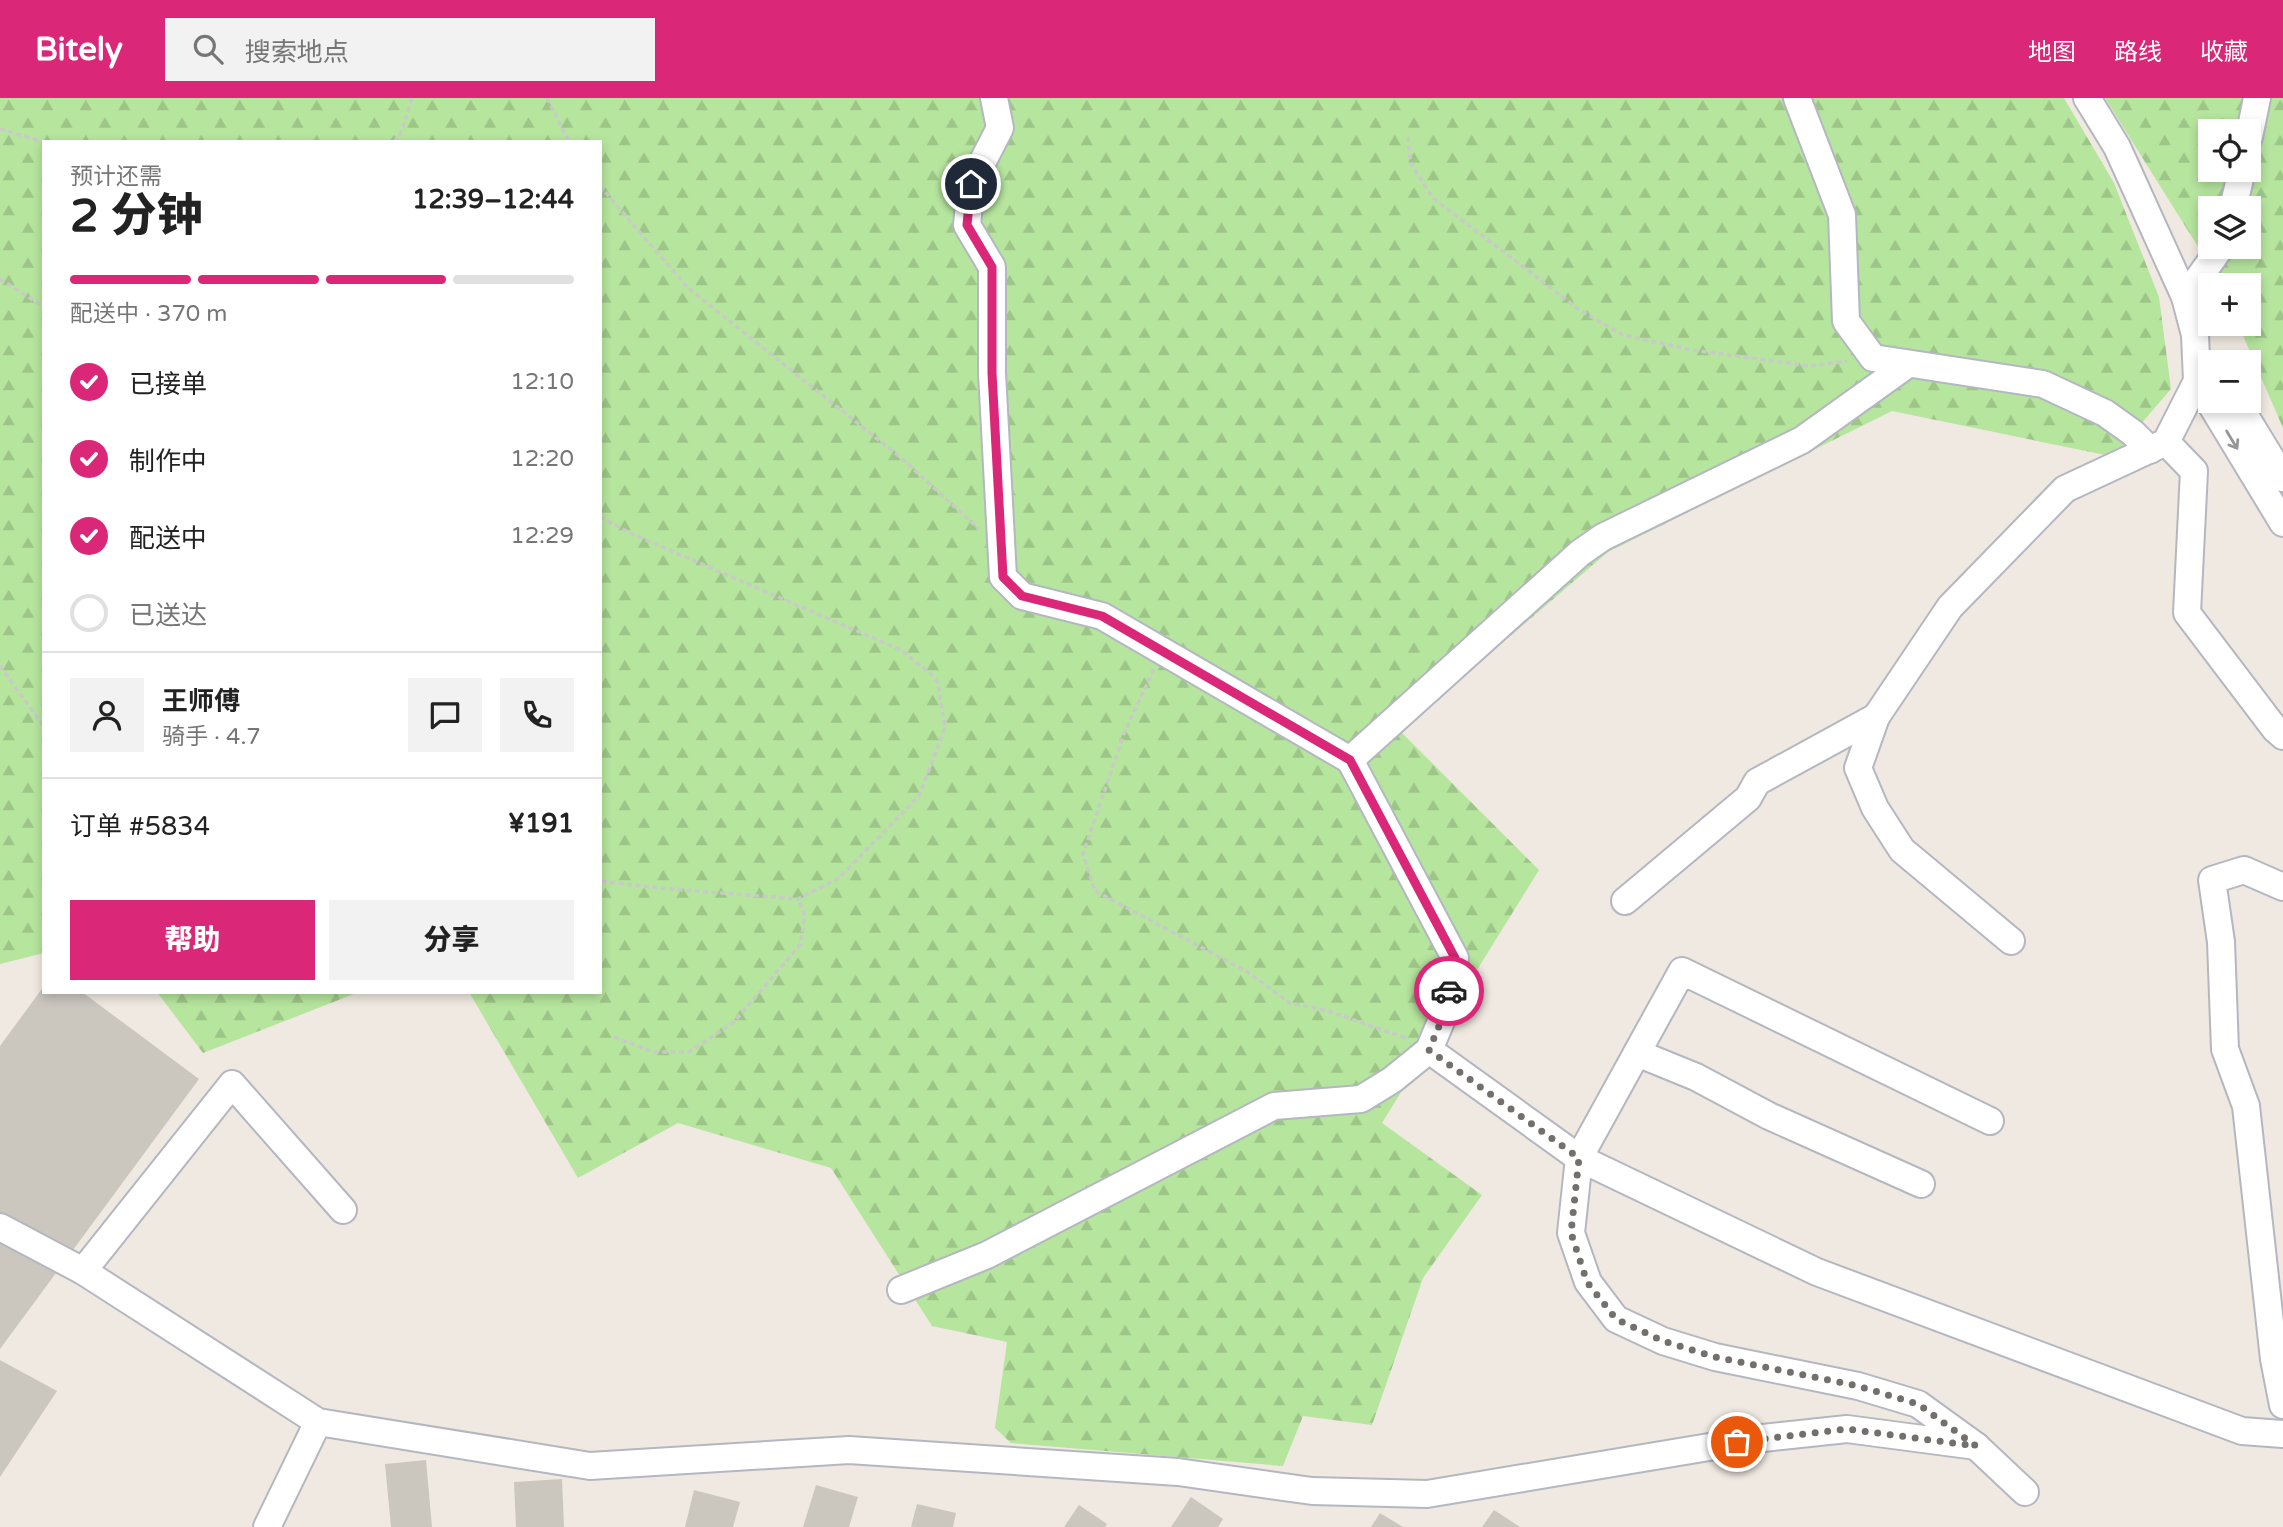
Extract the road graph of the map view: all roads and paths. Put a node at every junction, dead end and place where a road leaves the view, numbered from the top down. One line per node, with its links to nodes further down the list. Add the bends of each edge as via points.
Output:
1 (412, 98): 10 (path)
2 (547, 98): 11 (path)
3 (994, 98): 28 (street, via 1000,128 971,184 967,225 992,267 992,373)
4 (1797, 98): 19 (street, via 1842,215 1846,321)
5 (2087, 98): 16 (street, via 2117,147)
6 (2258, 98): 7 (street)
7 (2253, 119)
8 (0, 129): 12 (path)
9 (1408, 137): 19 (path, via 1411,164 1433,198 1581,311 1623,335 1692,350 1810,366)
10 (395, 140)
11 (568, 140)
12 (42, 141)
13 (602, 188): 28 (path, via 687,287 900,457)
14 (2212, 259): 16 (street)
15 (0, 279): 17 (path)
16 (2185, 297): 18 (street)
17 (42, 306)
18 (2199, 350)
19 (1873, 358): 20 (street)
20 (1908, 364): 24 (street, via 2043,384 2105,413); 34 (street, via 1802,440 1603,537 1580,553)
21 (2198, 382): 24 (street)
22 (2225, 413): 27 (street, one-way to 27)
23 (2243, 413): 25 (street)
24 (2158, 446): 31 (street, via 2065,489 1950,607); 33 (street, via 2194,471 2187,612)
25 (2283, 478)
26 (602, 518): 37 (path, via 901,650 938,683 945,728 919,796 839,878)
27 (2283, 523)
28 (1002, 551): 29 (street, via 1003,577 1022,596 1102,616)
29 (1162, 651): 34 (street); 41 (path, via 1125,731 1083,855 1095,891 1246,971 1290,1003 1406,1037)
30 (0, 666): 32 (path)
31 (1876, 717): 38 (street, via 1757,782 1748,797); 39 (street, via 1858,768 1875,808 1902,849)
32 (42, 724)
33 (2283, 736)
34 (1350, 760): 41 (street, via 1455,958 1447,1007)
35 (602, 881): 37 (path)
36 (2283, 887): 50 (street, via 2244,870 2212,880 2221,942 2225,1049 2246,1106)
37 (798, 899): 40 (path, via 805,916 800,945 734,1022 689,1052 653,1052)
38 (1625, 901)
39 (2011, 941)
40 (614, 1037)
41 (1429, 1050): 44 (street); 49 (street, via 1361,1099 1274,1107 987,1255)
42 (1637, 1053): 43 (street, via 1682,971); 44 (street); 45 (street)
43 (1990, 1121)
44 (1579, 1158): 52 (street, via 1817,1272 2242,1431); 53 (street, via 1571,1233 1587,1282 1616,1319 1663,1341 1715,1357 1858,1386 1918,1404)
45 (1921, 1184)
46 (343, 1210): 48 (street, via 232,1084)
47 (0, 1227): 48 (street)
48 (83, 1271): 51 (street)
49 (901, 1290)
50 (2283, 1405)
51 (318, 1422): 53 (street, via 590,1466 849,1450 1178,1472 1312,1492 1415,1494 1763,1438 1847,1429); 55 (street)
52 (2283, 1434)
53 (1976, 1446): 54 (street)
54 (2025, 1492)
55 (267, 1527)

